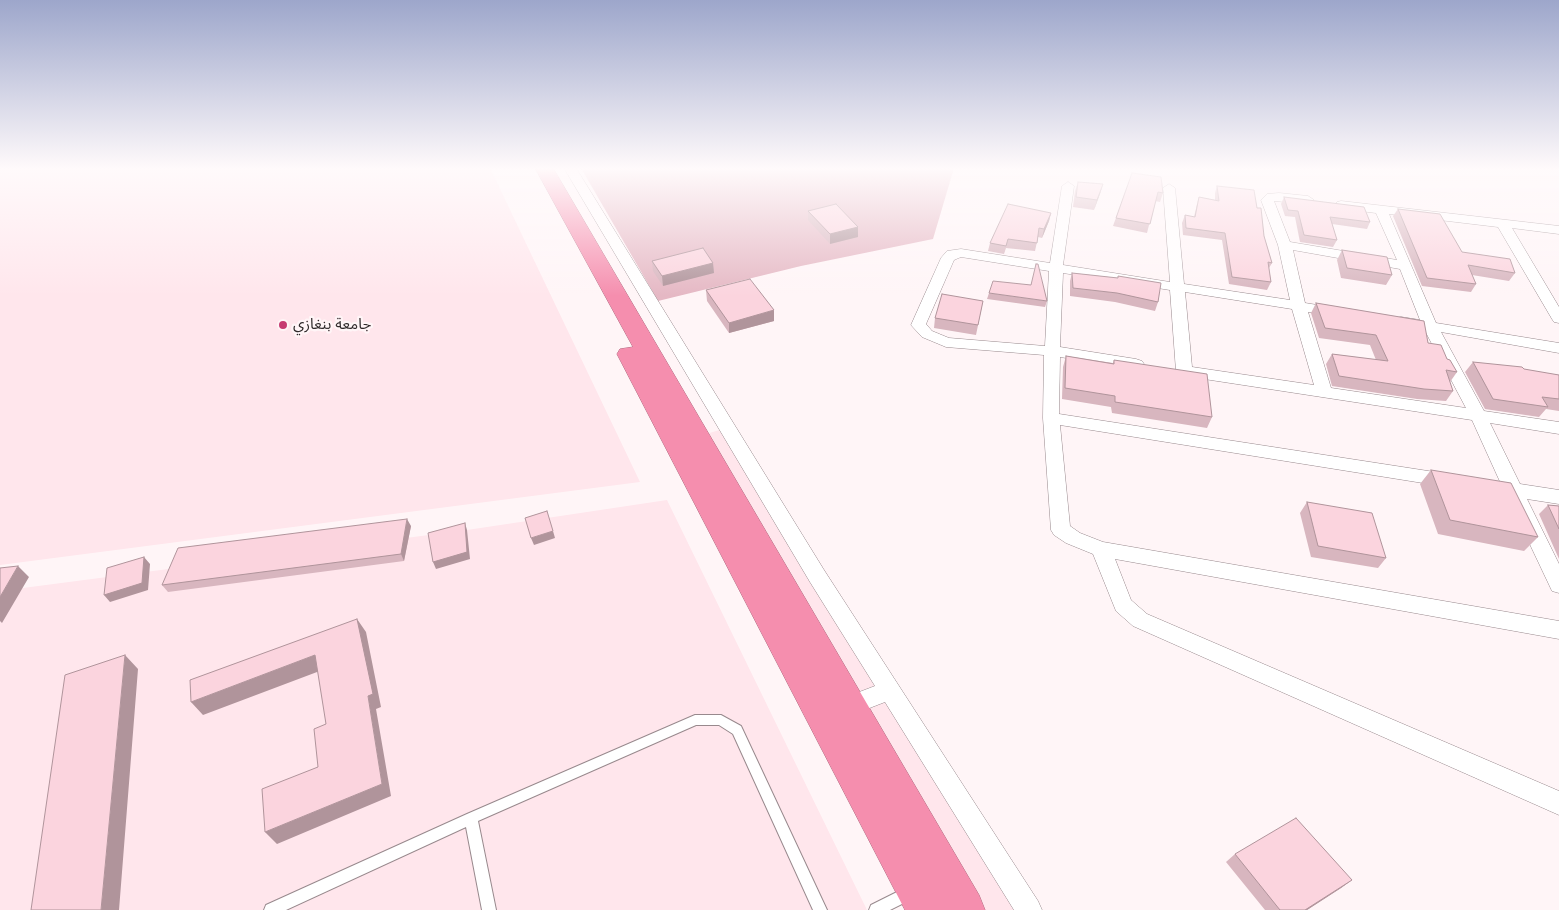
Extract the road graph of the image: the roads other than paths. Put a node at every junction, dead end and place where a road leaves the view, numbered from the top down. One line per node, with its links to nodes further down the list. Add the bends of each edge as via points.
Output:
1 (547, 210): 41 (highway, via 634,364)
2 (568, 210): 37 (highway)
3 (596, 210): 36 (street, via 817,576)
4 (1064, 210): 13 (street)
5 (1171, 210): 14 (street)
6 (1271, 210): 11 (street)
7 (1381, 210): 12 (street)
8 (1385, 210): 9 (street)
9 (1503, 224): 10 (street); 18 (street)
10 (1559, 230)
11 (1285, 246): 12 (street); 15 (street)
12 (1406, 266): 19 (street)
13 (1056, 268): 14 (street); 21 (street); 21 (street, via 952,254 918,326 946,342)
14 (1176, 287): 15 (street); 24 (street)
15 (1299, 307): 16 (street); 25 (street)
16 (1355, 315)
17 (1383, 319): 19 (street)
18 (1559, 319)
19 (1430, 326): 20 (street); 26 (street)
20 (1559, 348)
21 (1052, 351): 22 (street); 27 (street)
22 (1146, 366)
23 (1165, 368): 24 (street)
24 (1184, 371): 25 (street)
25 (1324, 393): 26 (street)
26 (1478, 416): 28 (street); 31 (street)
27 (1051, 418): 29 (street); 33 (street, via 1061,530)
28 (1559, 428)
29 (1465, 482)
30 (1485, 486): 31 (street)
31 (1514, 490): 32 (street); 34 (street)
32 (1559, 497)
33 (1101, 548): 35 (street); 38 (street, via 1123,605 1140,620)
34 (1559, 585)
35 (1559, 630)
36 (890, 690): 37 (street); 47 (street)
37 (849, 706): 40 (highway)
38 (1559, 803)
39 (471, 818): 42 (lane); 43 (lane); 44 (lane, via 695,720 721,720 737,730)
40 (944, 876): 41 (lane); 46 (highway)
41 (922, 900): 45 (lane)
42 (271, 910)
43 (489, 910)
44 (820, 910)
45 (876, 910)
46 (964, 910)
47 (1029, 910)

